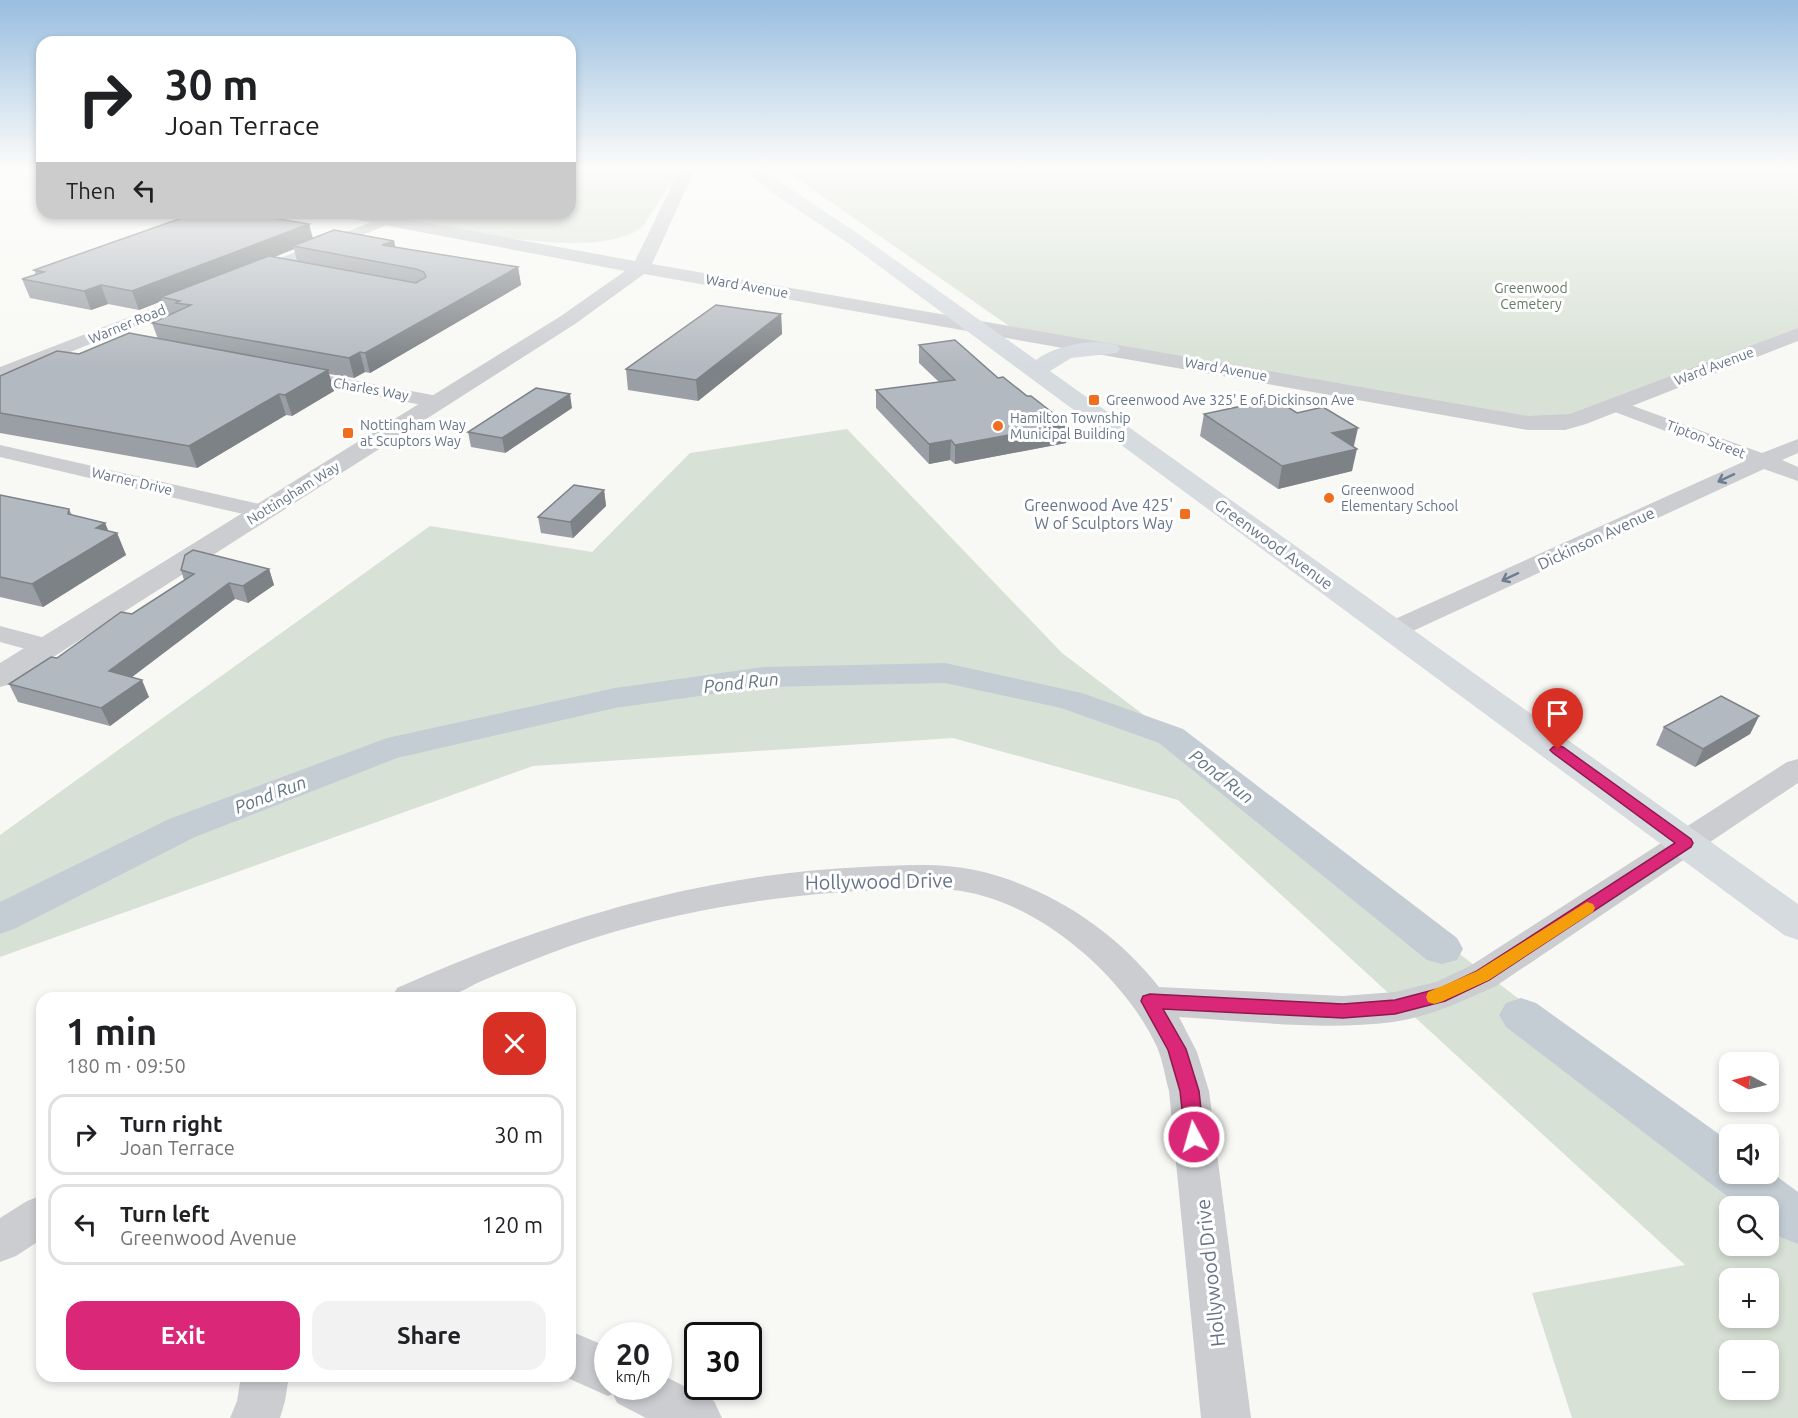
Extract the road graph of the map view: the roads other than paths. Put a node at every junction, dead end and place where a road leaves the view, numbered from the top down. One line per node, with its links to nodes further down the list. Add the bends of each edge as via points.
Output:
1 (355, 233): 9 (street)
2 (456, 233): 8 (street, Ward Avenue)
3 (646, 233): 6 (street)
4 (659, 233): 10 (street, Nottingham Way)
5 (845, 233): 15 (main road, Greenwood Avenue)
6 (634, 238)
7 (604, 244): 8 (street)
8 (544, 250): 10 (street, Ward Avenue); 14 (street)
9 (274, 266): 11 (street); 12 (street)
10 (641, 268): 14 (street, Nottingham Way); 15 (street, Ward Avenue)
11 (308, 272)
12 (242, 278)
13 (220, 287): 16 (street, Warner Road)
14 (594, 287): 23 (street, Nottingham Way)
15 (975, 326): 19 (street, Ward Avenue); 21 (main road, Greenwood Avenue)
16 (91, 338): 18 (street); 22 (street, Warner Road)
17 (1795, 338): 24 (street, Ward Avenue)
18 (126, 344)
19 (1110, 349): 21 (main road, via 1075,351 1049,358); 24 (street, Ward Avenue, via 1528,423 1564,423)
20 (279, 372): 23 (street, Charles Way)
21 (1037, 372): 30 (main road, Greenwood Avenue)
22 (0, 374)
23 (438, 402): 29 (street, Nottingham Way)
24 (1614, 405): 27 (street, Tipton Street)
25 (1798, 445): 27 (street, Dickinson Avenue)
26 (0, 451): 29 (street, Warner Drive)
27 (1763, 461): 28 (street, Tipton Street); 30 (street, Dickinson Avenue, one-way to 30)
28 (1798, 474)
29 (264, 512): 32 (street, Nottingham Way)
30 (1393, 630): 35 (main road, Greenwood Avenue)
31 (0, 634): 32 (street)
32 (48, 647): 33 (street, Nottingham Way)
33 (0, 677)
34 (1798, 769): 35 (street)
35 (1686, 843): 36 (main road, Greenwood Avenue); 38 (street, via 1483,976 1445,994 1395,1007 1343,1011)
36 (1798, 925)
37 (422, 992): 38 (street, Hollywood Drive, via 546,939 700,897 853,878 947,877 997,887 1036,902 1121,968)
38 (1150, 1001): 47 (street, Hollywood Drive, via 1177,1049 1189,1091)
39 (36, 1219): 40 (street)
40 (0, 1242)
41 (576, 1357): 42 (street)
42 (594, 1365)
43 (264, 1382): 45 (street)
44 (662, 1400): 46 (street)
45 (255, 1418)
46 (697, 1418)
47 (1226, 1418)

